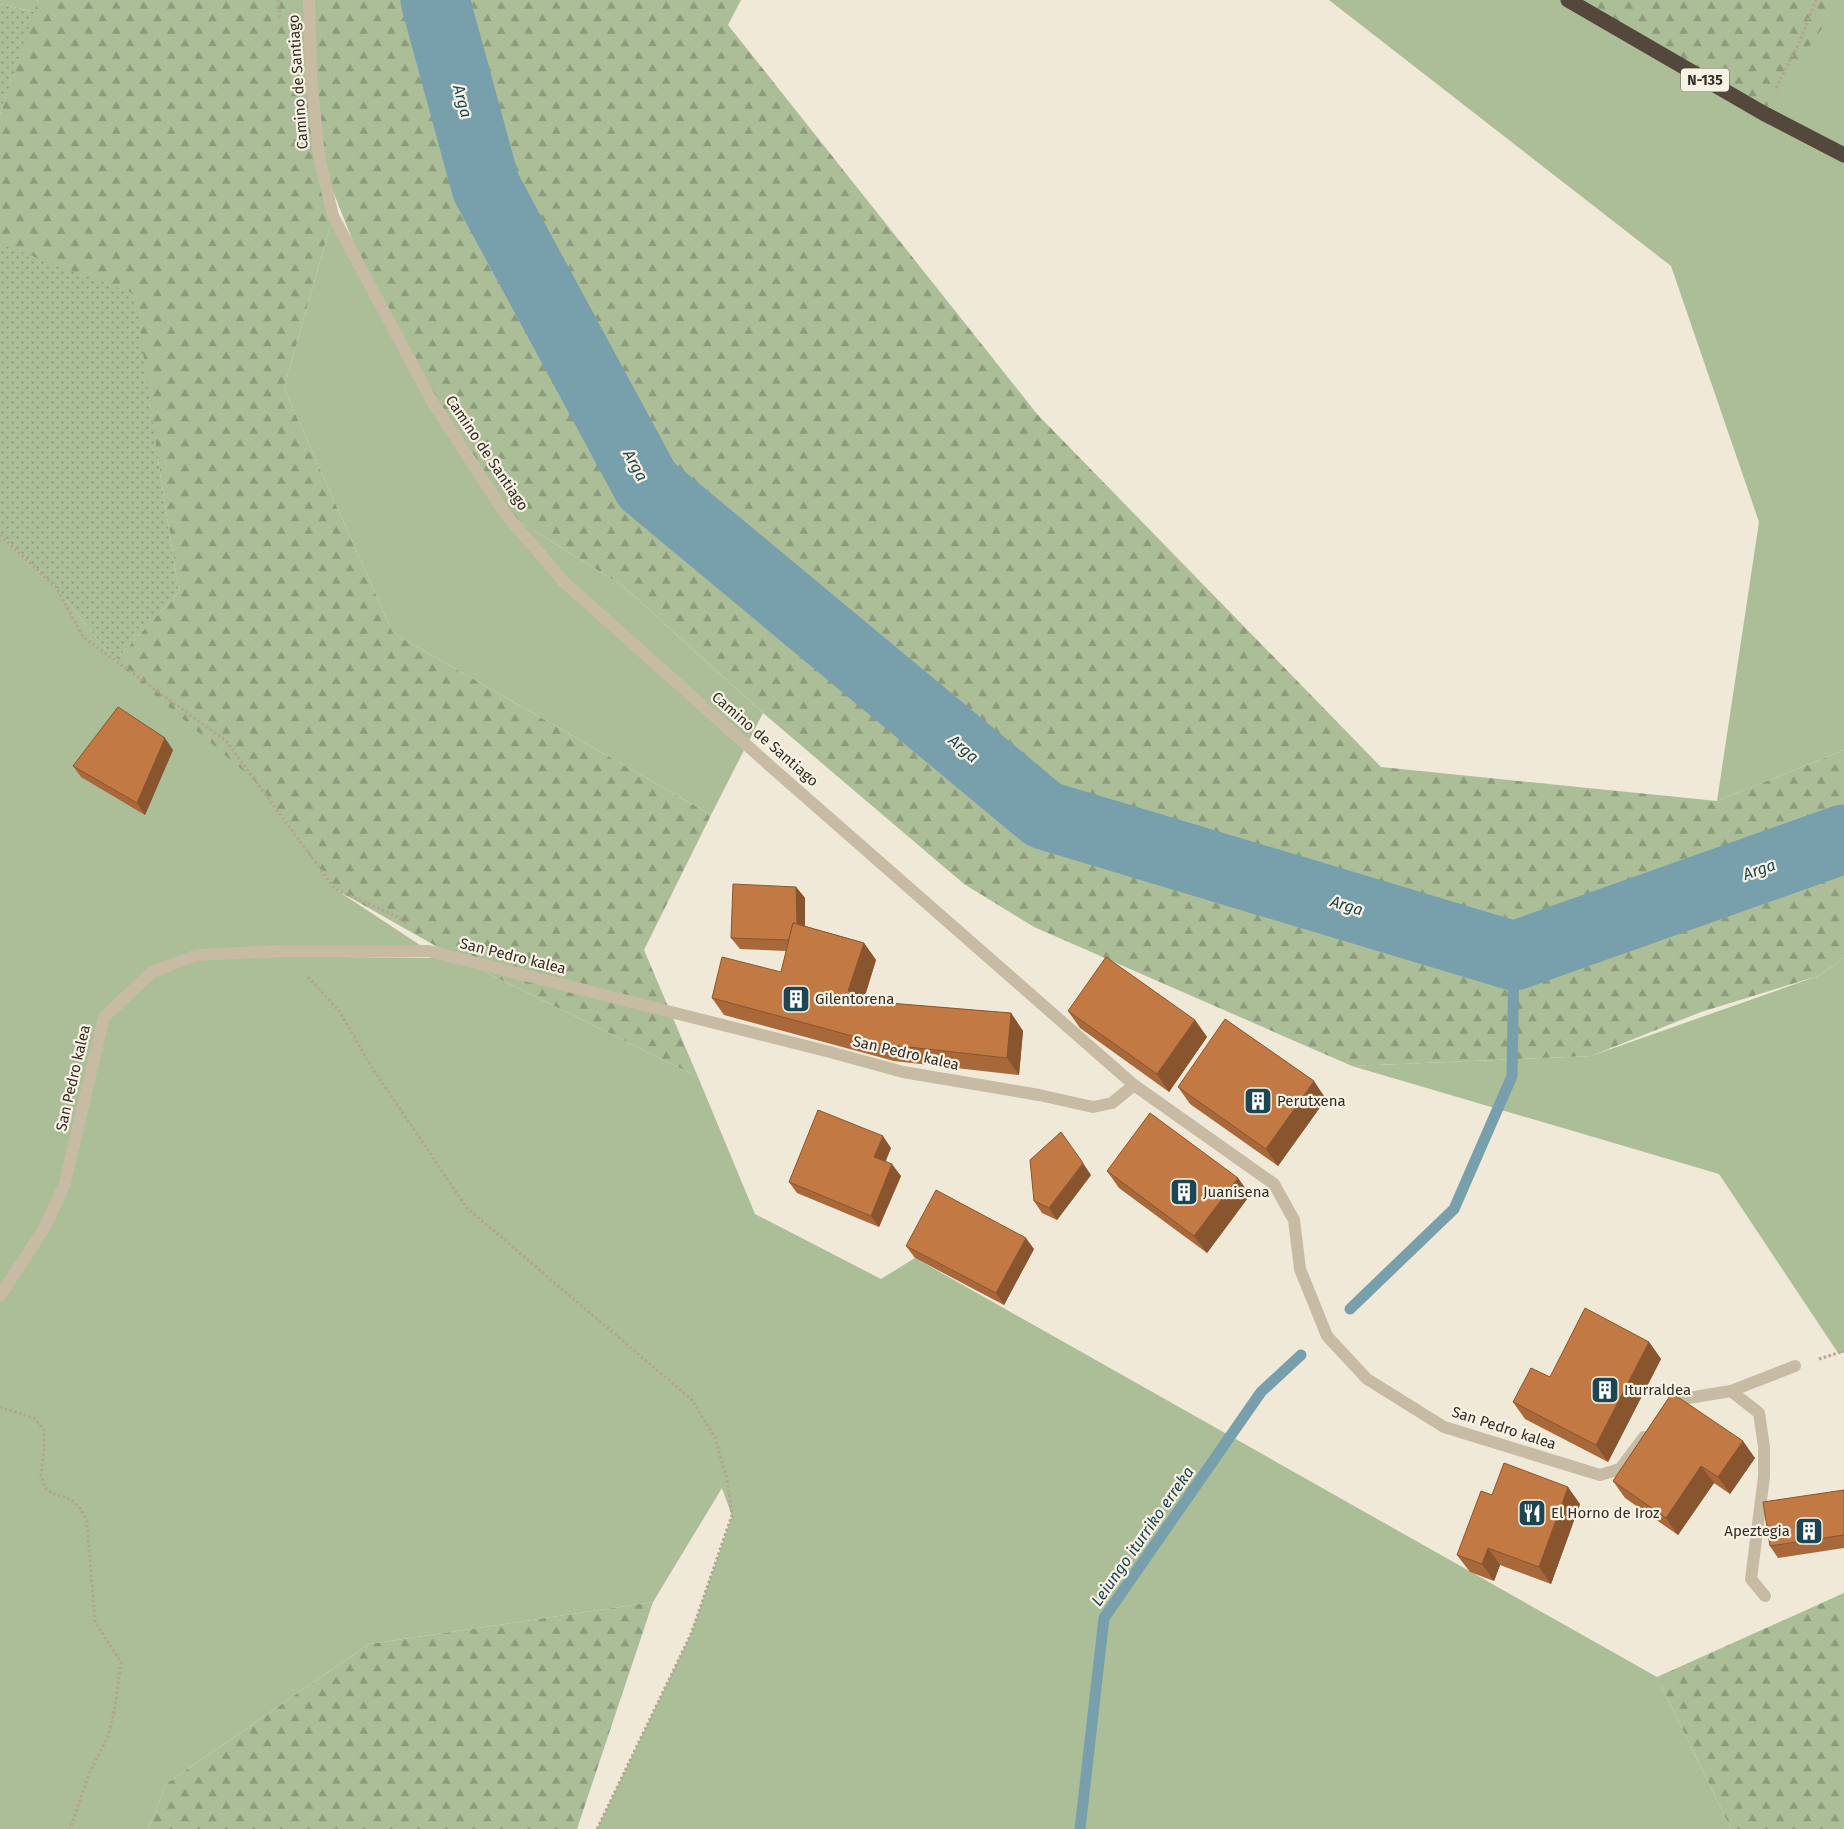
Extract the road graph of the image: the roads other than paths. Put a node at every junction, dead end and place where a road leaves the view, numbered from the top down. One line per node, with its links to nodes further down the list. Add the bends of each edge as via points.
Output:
1 (309, 0): 4 (street, Camino de Santiago, via 311,76 319,156 333,216 433,403 504,512 564,582)
2 (1568, 0): 3 (highway, N-135, via 1763,113)
3 (1844, 155)
4 (827, 814): 5 (street, San Pedro kalea)
5 (1134, 1085): 6 (street, San Pedro kalea, via 1112,1103 1093,1107 903,1072 429,951 284,951 197,956 152,972 104,1017 65,1184 45,1227); 8 (street, San Pedro kalea, via 1274,1184 1294,1220 1300,1269 1327,1336 1367,1379 1444,1427 1600,1475 1620,1469 1662,1413 1682,1399)
6 (0, 1296)
7 (1794, 1366): 8 (street, San Pedro kalea)
8 (1731, 1391): 9 (street, via 1759,1413 1764,1477 1751,1580)
9 (1765, 1596)

